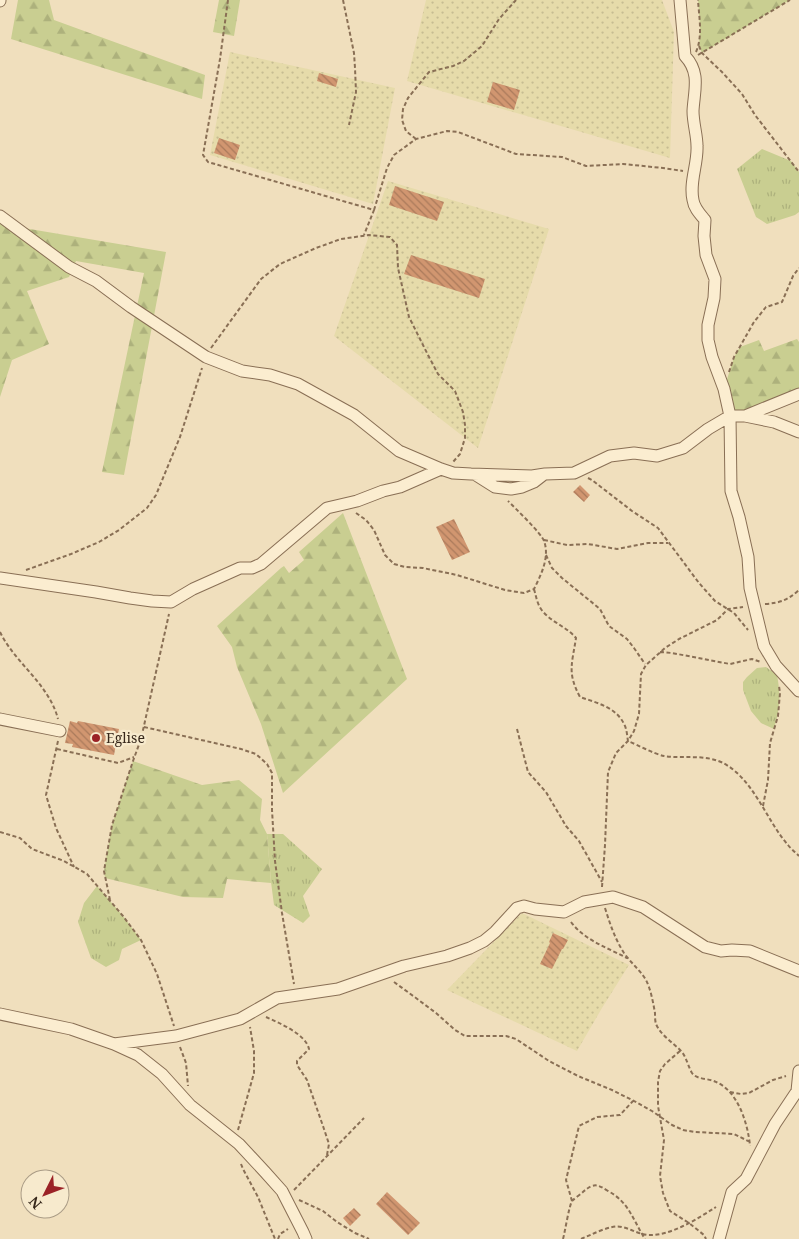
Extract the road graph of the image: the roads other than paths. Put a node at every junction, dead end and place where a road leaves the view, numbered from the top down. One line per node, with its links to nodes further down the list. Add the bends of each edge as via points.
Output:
1 (680, 0): 4 (street, via 685,56 691,62 696,92 693,113 697,147 693,201 705,220 706,255 715,279 708,340)
2 (0, 216): 7 (street, via 69,267 96,281 206,356 242,371 298,384 354,415 399,451)
3 (799, 394): 5 (street)
4 (730, 416): 5 (street); 8 (street, via 683,448 657,456 634,452 610,456 574,473); 11 (street, via 731,491 748,557 750,588 764,646 776,666)
5 (745, 416): 6 (street)
6 (799, 432)
7 (440, 470): 9 (street); 10 (street, via 400,488 327,508 261,564 240,568 171,602)
8 (545, 474): 9 (street); 9 (street, via 534,482 511,489 495,486)
9 (476, 475)
10 (0, 578)
11 (799, 691)
12 (0, 719): 13 (street)
13 (60, 731)
14 (799, 970): 16 (street, via 750,951 705,947 643,907 613,897 584,902 564,912 524,906 517,908 484,941 447,956 404,966 338,989 277,998 240,1019 176,1036)
15 (0, 1014): 16 (street, via 71,1029)
16 (114, 1044): 18 (street, via 138,1055 162,1074 190,1105 236,1142 286,1193)
17 (799, 1073): 19 (street, via 797,1091 746,1179 732,1192)
18 (306, 1239)
19 (719, 1239)

